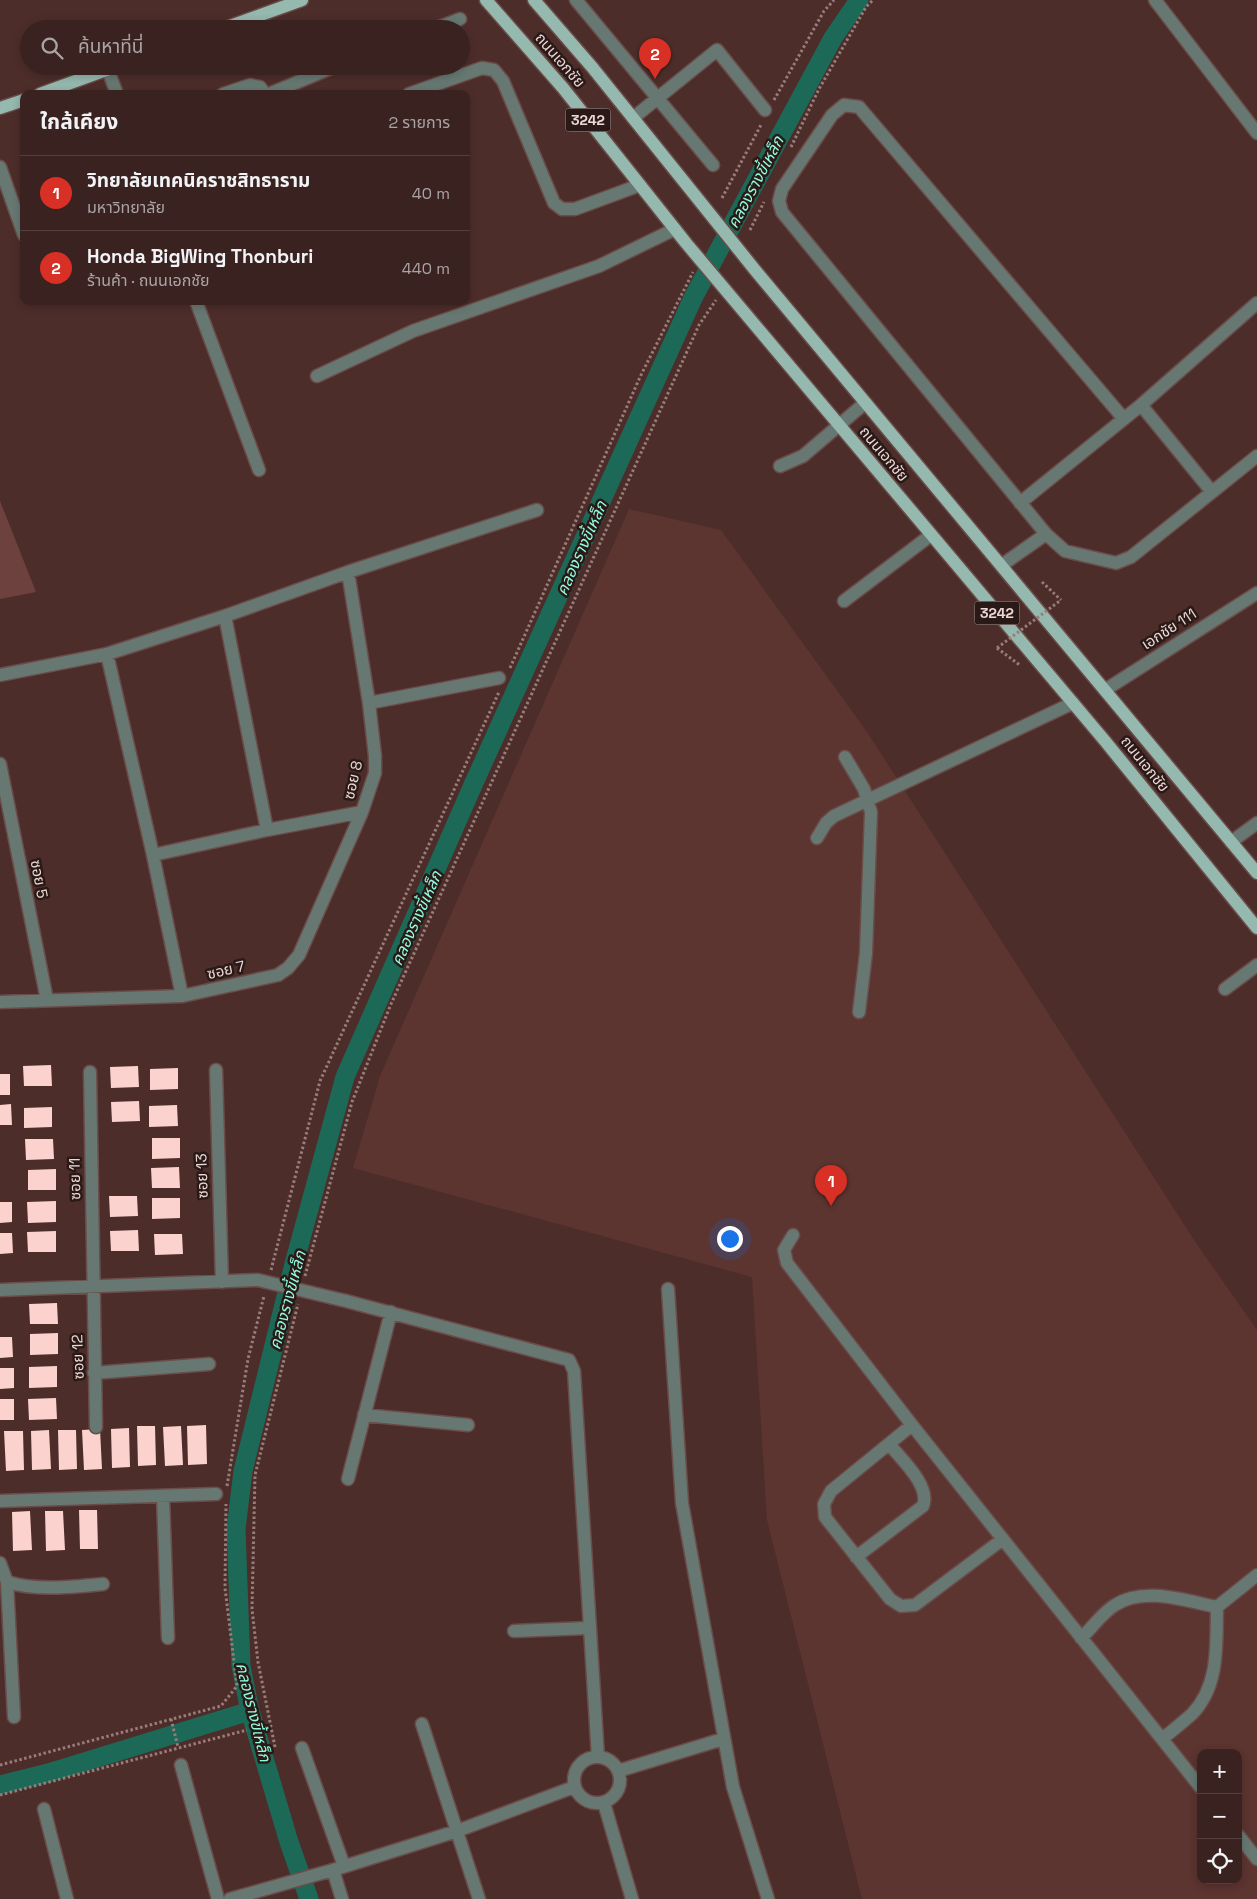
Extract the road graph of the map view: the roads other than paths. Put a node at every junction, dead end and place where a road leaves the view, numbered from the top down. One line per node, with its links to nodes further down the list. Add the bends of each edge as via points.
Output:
1 (302, 0): 6 (main road)
2 (486, 0): 26 (main road, ถนนเอกชัย / 3242, via 563,88)
3 (576, 0): 18 (street)
4 (1155, 0): 23 (street)
5 (537, 1): 22 (main road, ถนนเอกชัย / 3242)
6 (247, 20)
7 (470, 72): 26 (street, via 482,68 494,70 503,81 554,203 562,209 575,209)
8 (93, 75): 12 (main road)
9 (114, 75): 13 (street)
10 (314, 75): 16 (street)
11 (462, 75): 17 (street)
12 (51, 90)
13 (117, 90)
14 (235, 90): 15 (street, via 250,85)
15 (262, 90)
16 (279, 90)
17 (420, 90)
18 (658, 99): 21 (street, via 717,50); 22 (street); 24 (street)
19 (20, 101): 20 (main road)
20 (0, 108)
21 (767, 111)
22 (633, 118): 32 (main road, ถนนเอกชัย / 3242)
23 (1257, 133)
24 (713, 166)
25 (0, 167): 27 (street)
26 (640, 185): 28 (main road, ถนนเอกชัย / 3242)
27 (20, 223)
28 (675, 229): 31 (street, via 599,266 413,331); 35 (main road, ถนนเอกชัย / 3242)
29 (1257, 303): 33 (street)
30 (197, 305): 38 (street)
31 (317, 376)
32 (866, 403): 35 (street); 44 (main road, ถนนเอกชัย / 3242)
33 (1141, 405): 34 (street); 39 (street)
34 (1124, 420): 40 (street); 40 (street, via 859,107 844,105 832,115 782,189 779,200 782,212)
35 (839, 425): 37 (street, via 804,456); 43 (main road, ถนนเอกชัย / 3242)
36 (1257, 456): 39 (street)
37 (780, 466)
38 (258, 470)
39 (1212, 492): 42 (street, via 1131,557 1116,563 1065,551)
40 (1020, 503): 42 (street)
41 (537, 510): 45 (street)
42 (1046, 534): 44 (street)
43 (931, 535): 47 (street); 53 (main road, ถนนเอกชัย / 3242)
44 (1002, 565): 52 (main road, ถนนเอกชัย / 3242)
45 (348, 572): 48 (street); 54 (street, ซอย 8)
46 (1254, 594): 52 (street, เอกชัย 111)
47 (844, 600)
48 (225, 616): 49 (street); 60 (street)
49 (107, 654): 50 (street); 63 (street)
50 (0, 675)
51 (503, 679): 54 (street)
52 (1105, 690): 62 (main road, ถนนเอกชัย / 3242)
53 (1073, 703): 57 (street); 65 (main road, ถนนเอกชัย / 3242)
54 (369, 704): 58 (street, ซอย 8, via 376,756 375,774)
55 (845, 757): 57 (street)
56 (0, 764): 70 (street, ซอย 5)
57 (868, 801): 61 (street, via 834,816); 72 (street, via 871,812 866,953)
58 (362, 812): 60 (street); 67 (street, ซอย 8, via 299,955)
59 (1257, 823): 62 (street)
60 (267, 830): 63 (street)
61 (817, 838)
62 (1231, 842): 64 (main road, ถนนเอกชัย / 3242)
63 (153, 855): 69 (street)
64 (1257, 873)
65 (1257, 928)
66 (1257, 965): 68 (street)
67 (278, 975): 69 (street, ซอย 7)
68 (1225, 989)
69 (182, 996): 70 (street, ซอย 7)
70 (46, 1000): 71 (street, ซอย 7)
71 (0, 1002)
72 (859, 1012)
73 (216, 1070): 76 (street, ซอย 13)
74 (90, 1072): 77 (street, ซอย 11)
75 (792, 1235): 85 (street, via 784,1250 787,1264)
76 (222, 1282): 77 (street); 80 (street, bridge, via 258,1280)
77 (92, 1286): 79 (street); 82 (street, ซอย 12)
78 (668, 1289): 105 (street, via 682,1503)
79 (0, 1290)
80 (391, 1312): 83 (street); 99 (street, via 568,1360 574,1371)
81 (210, 1364): 82 (street)
82 (94, 1373): 86 (street, ซอย 12)
83 (364, 1415): 84 (street); 88 (street)
84 (468, 1425)
85 (912, 1425): 87 (street); 92 (street)
86 (96, 1427)
87 (889, 1444): 93 (street, via 831,1491 824,1504 825,1517); 93 (street, via 924,1489 926,1498 923,1506)
88 (348, 1479)
89 (223, 1494): 90 (street)
90 (163, 1497): 91 (street); 101 (street)
91 (0, 1501)
92 (1003, 1539): 93 (street, via 915,1605 901,1606 890,1600); 102 (street)
93 (856, 1557)
94 (0, 1563): 96 (street)
95 (1257, 1574): 98 (street)
96 (8, 1582): 97 (street, via 19,1585); 103 (street)
97 (102, 1584)
98 (1217, 1607): 102 (street, via 1162,1596 1136,1597 1114,1605); 106 (street, via 1216,1665 1208,1692 1192,1713)
99 (588, 1628): 100 (street); 108 (street)
100 (514, 1631)
101 (168, 1638)
102 (1082, 1638): 106 (street)
103 (14, 1717)
104 (422, 1724): 115 (street)
105 (723, 1739): 110 (street); 125 (street, via 733,1787)
106 (1162, 1739): 111 (street)
107 (302, 1748): 118 (street)
108 (598, 1757): 110 (street, via 608,1760); 112 (street, via 582,1762 576,1769)
109 (182, 1765): 120 (street)
110 (618, 1771): 113 (street, via 620,1784 617,1791)
111 (1197, 1783)
112 (574, 1788): 113 (street, via 585,1800); 115 (street)
113 (604, 1803): 124 (street)
114 (44, 1809): 119 (street)
115 (457, 1831): 118 (street); 123 (street)
116 (1241, 1839): 117 (street)
117 (1257, 1859)
118 (335, 1869): 121 (street); 122 (street)
119 (67, 1899)
120 (218, 1899)
121 (230, 1899)
122 (342, 1899)
123 (479, 1899)
124 (632, 1899)
125 (768, 1899)

